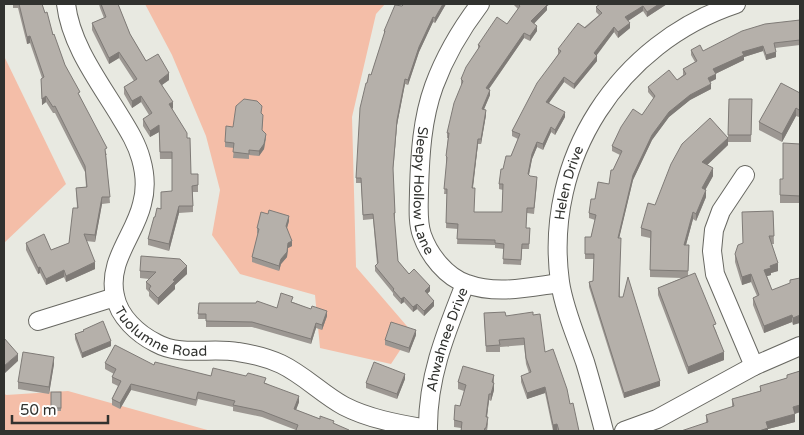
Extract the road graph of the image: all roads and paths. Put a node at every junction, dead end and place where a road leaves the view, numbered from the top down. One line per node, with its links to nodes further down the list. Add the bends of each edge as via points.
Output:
1 (66, 4): 7 (street, Tuolumne Road, via 74,38 133,138 145,182 142,204 118,260)
2 (480, 4): 6 (street, Sleepy Hollow Lane, via 457,36 433,88 422,139 420,167 418,213 421,234 431,255)
3 (736, 4): 5 (street, Helen Drive, via 672,34 650,50 607,96 576,151 565,184 558,250)
4 (745, 175): 10 (street, via 721,211 714,230 712,251 715,274)
5 (560, 283): 6 (street, Ahwahnee Drive, via 502,290); 12 (street, Helen Drive)
6 (465, 284): 11 (street, Ahwahnee Drive, via 433,375)
7 (115, 297): 8 (street); 11 (street, Tuolumne Road, via 124,316 140,333 157,344 176,350 218,350 259,356 281,364 346,407 387,422)
8 (38, 321)
9 (800, 346): 10 (street)
10 (754, 366): 13 (street, via 657,419)
11 (428, 430)
12 (604, 431)
13 (624, 431)

